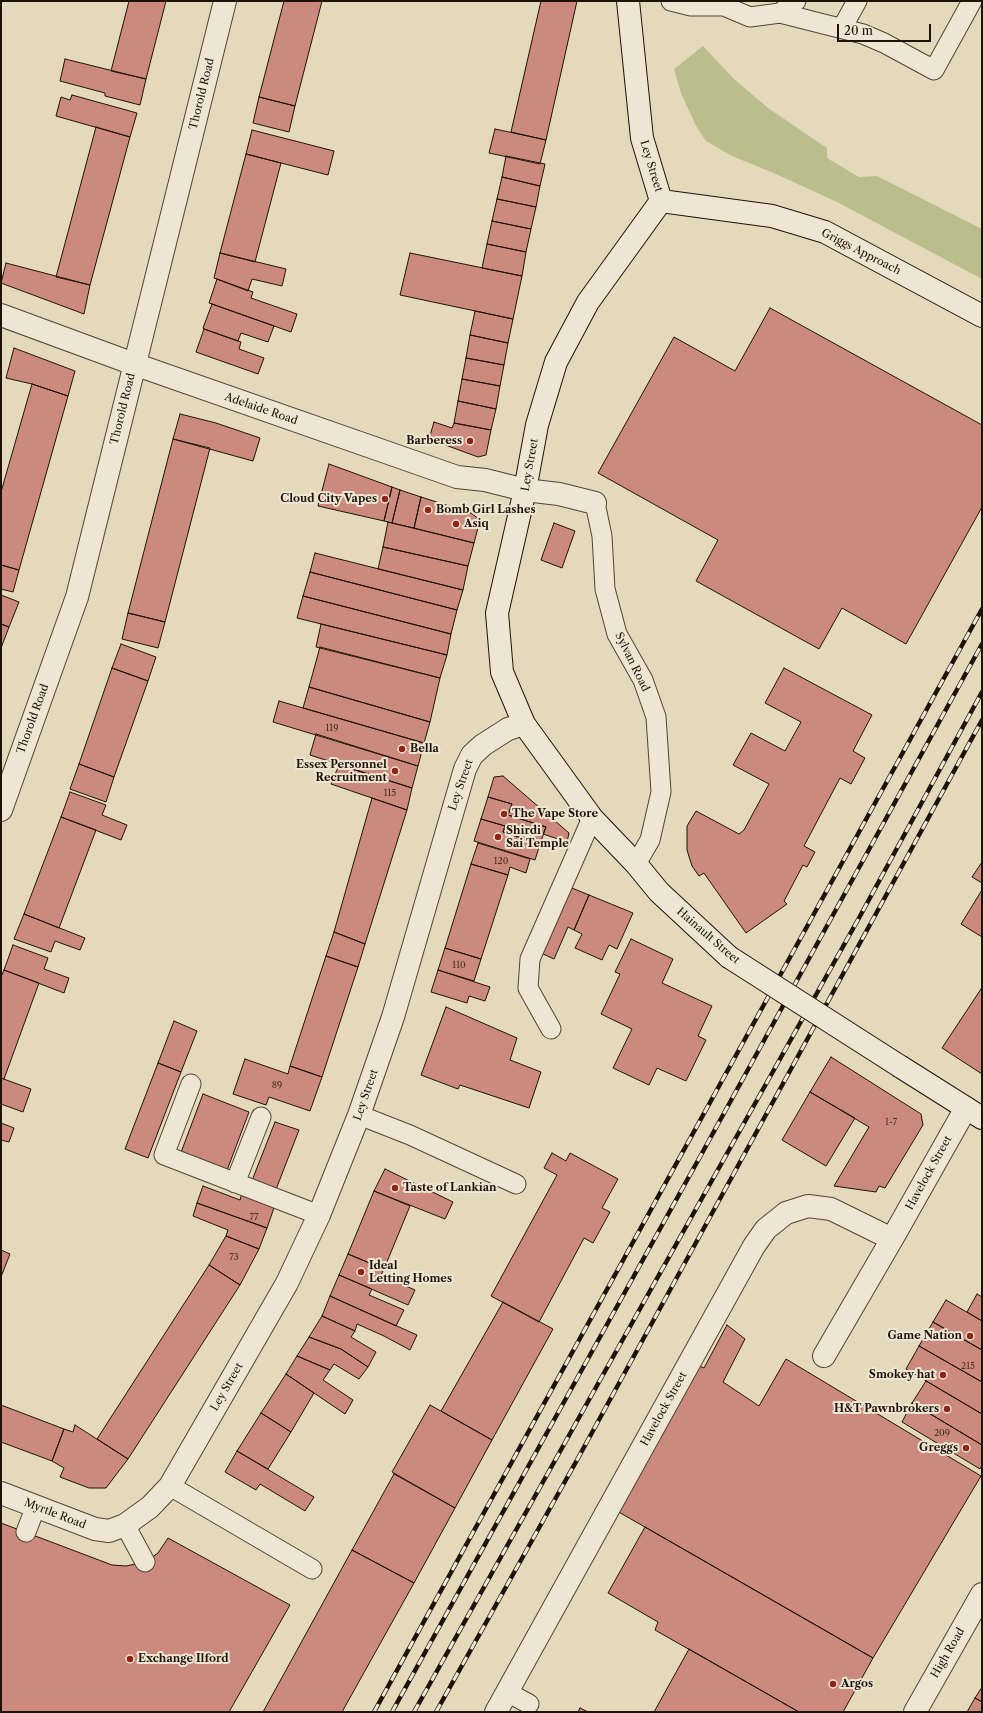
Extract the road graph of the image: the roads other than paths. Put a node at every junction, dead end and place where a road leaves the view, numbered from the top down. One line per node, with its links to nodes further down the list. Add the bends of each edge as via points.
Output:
1 (225, 1): 12 (street, Thorold Road)
2 (628, 1): 9 (street, Ley Street, via 642,138)
3 (796, 1): 7 (lane)
4 (857, 1): 8 (lane)
5 (972, 1): 8 (lane, via 934,70 884,43)
6 (676, 2): 7 (lane, via 691,6 724,6 750,17)
7 (780, 13): 8 (lane)
8 (842, 28)
9 (661, 201): 11 (street, Griggs Approach, via 772,216 825,232); 13 (street, Ley Street, via 588,302 556,362 537,425)
10 (1, 315): 12 (street, Adelaide Road)
11 (982, 316)
12 (134, 364): 13 (street, Adelaide Road, via 457,477 485,480); 16 (street, Thorold Road, via 77,597)
13 (525, 490): 14 (street, Sylvan Road, via 559,494); 15 (street, Ley Street, via 497,613 502,672)
14 (595, 503): 18 (lane, Sylvan Road, via 602,536 605,589 617,634 643,680 656,717 661,792 650,840)
15 (524, 724): 17 (street, Hainault Street); 22 (street, Ley Street, via 508,729 483,744 472,755 465,769 393,1017)
16 (1, 810)
17 (592, 818): 18 (street, Hainault Street); 19 (lane, via 530,959 528,988)
18 (636, 864): 21 (street, Hainault Street, bridge, via 659,892 728,957)
19 (551, 1029)
20 (192, 1084): 24 (lane, via 164,1155)
21 (974, 1113): 27 (street, Havelock Street)
22 (359, 1115): 25 (lane, via 410,1135); 26 (street, Ley Street)
23 (261, 1118): 24 (lane)
24 (235, 1183): 26 (lane)
25 (516, 1184)
26 (320, 1215): 29 (street, Ley Street, via 287,1283)
27 (892, 1239): 28 (street, Havelock Street); 37 (street, Havelock Street, via 831,1209 808,1206 786,1213 766,1229 754,1246 557,1615)
28 (824, 1356)
29 (170, 1486): 32 (street, Ley Street, via 150,1507); 35 (lane)
30 (1, 1493): 31 (street, Myrtle Road)
31 (36, 1506): 32 (street, Myrtle Road, via 95,1529); 33 (lane)
32 (117, 1528): 34 (lane)
33 (26, 1532)
34 (144, 1562)
35 (312, 1569)
36 (982, 1594): 40 (street, High Road)
37 (507, 1692): 38 (lane); 39 (street, Havelock Street)
38 (529, 1704)
39 (496, 1712)
40 (915, 1712)

